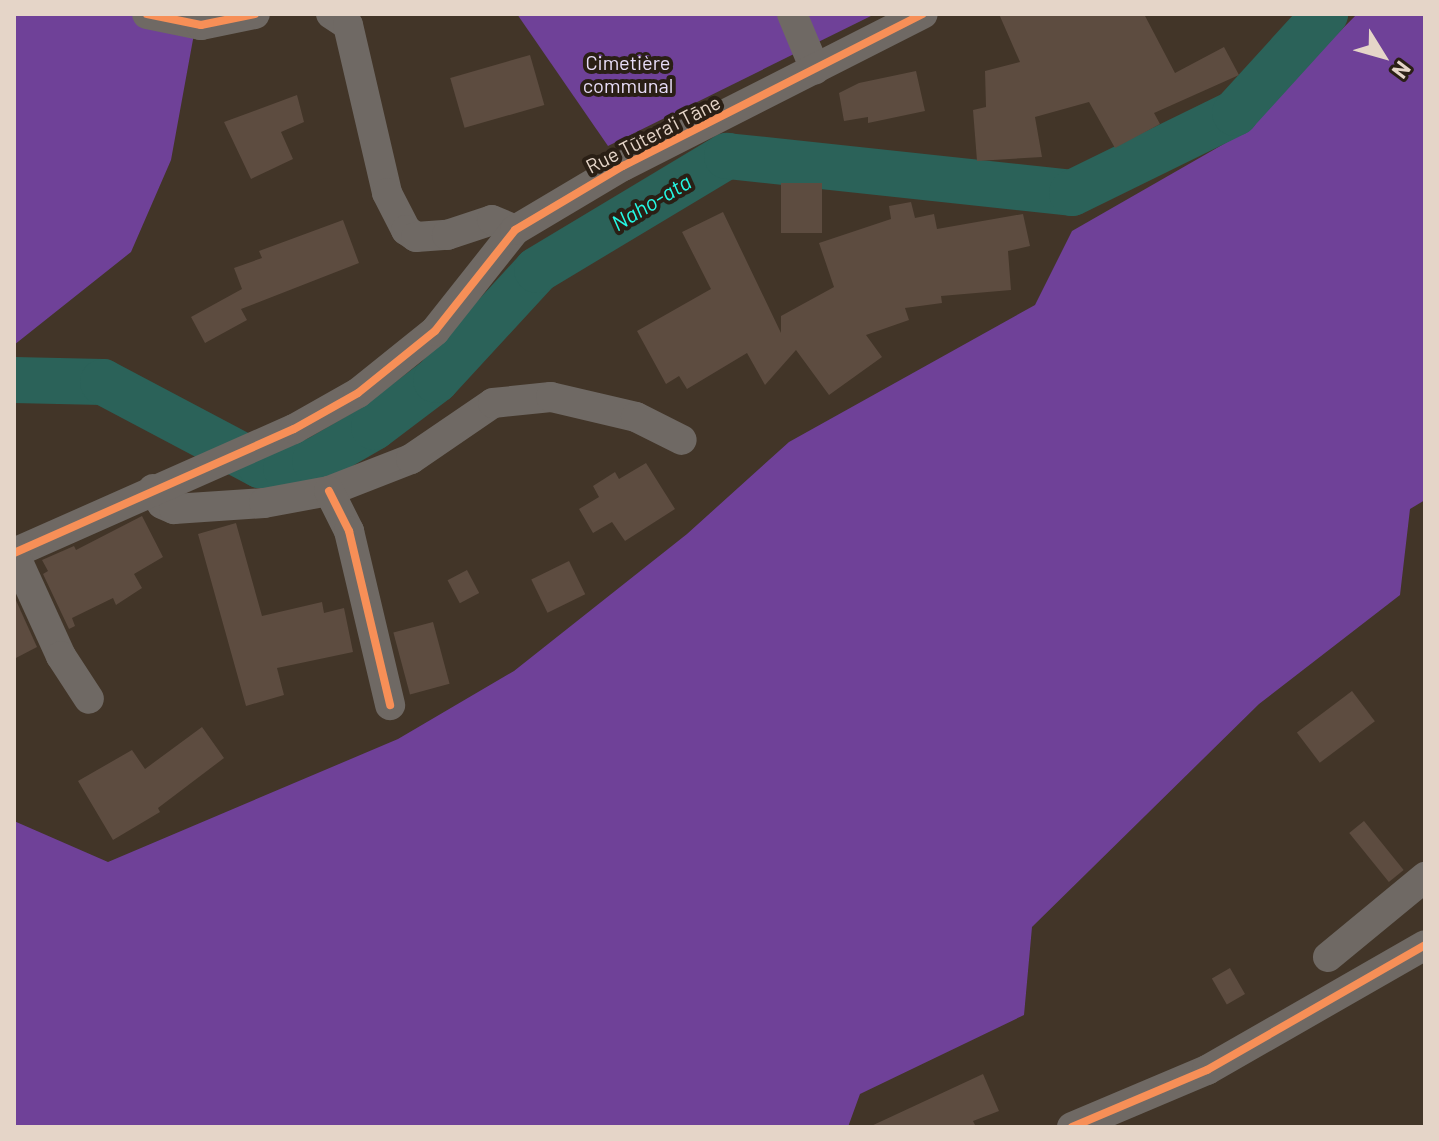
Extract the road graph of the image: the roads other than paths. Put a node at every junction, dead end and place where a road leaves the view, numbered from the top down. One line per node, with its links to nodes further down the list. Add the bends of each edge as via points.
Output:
1 (147, 14): 2 (street, via 201,25)
2 (255, 14)
3 (331, 14): 7 (street, via 348,25 387,193 406,230 416,237 447,235 492,220)
4 (792, 14): 6 (street)
5 (923, 14): 6 (street, Rue Tūtera'i Tāne)
6 (815, 69): 7 (street, Rue Tūtera'i Tāne, via 623,166)
7 (515, 230): 9 (street, Rue Tūtera'i Tāne, via 435,331 358,393 294,429)
8 (682, 440): 10 (street, via 636,417 568,398 493,403 411,459)
9 (153, 489): 10 (street, via 162,504 174,509 264,503); 11 (street, Rue Tūtera'i Tāne)
10 (329, 491): 13 (street, via 349,531)
11 (14, 553): 12 (street, via 61,656)
12 (89, 699)
13 (390, 705)
14 (1425, 877): 16 (street)
15 (1425, 945): 17 (street, via 1207,1070)
16 (1328, 957)
17 (1072, 1127)

